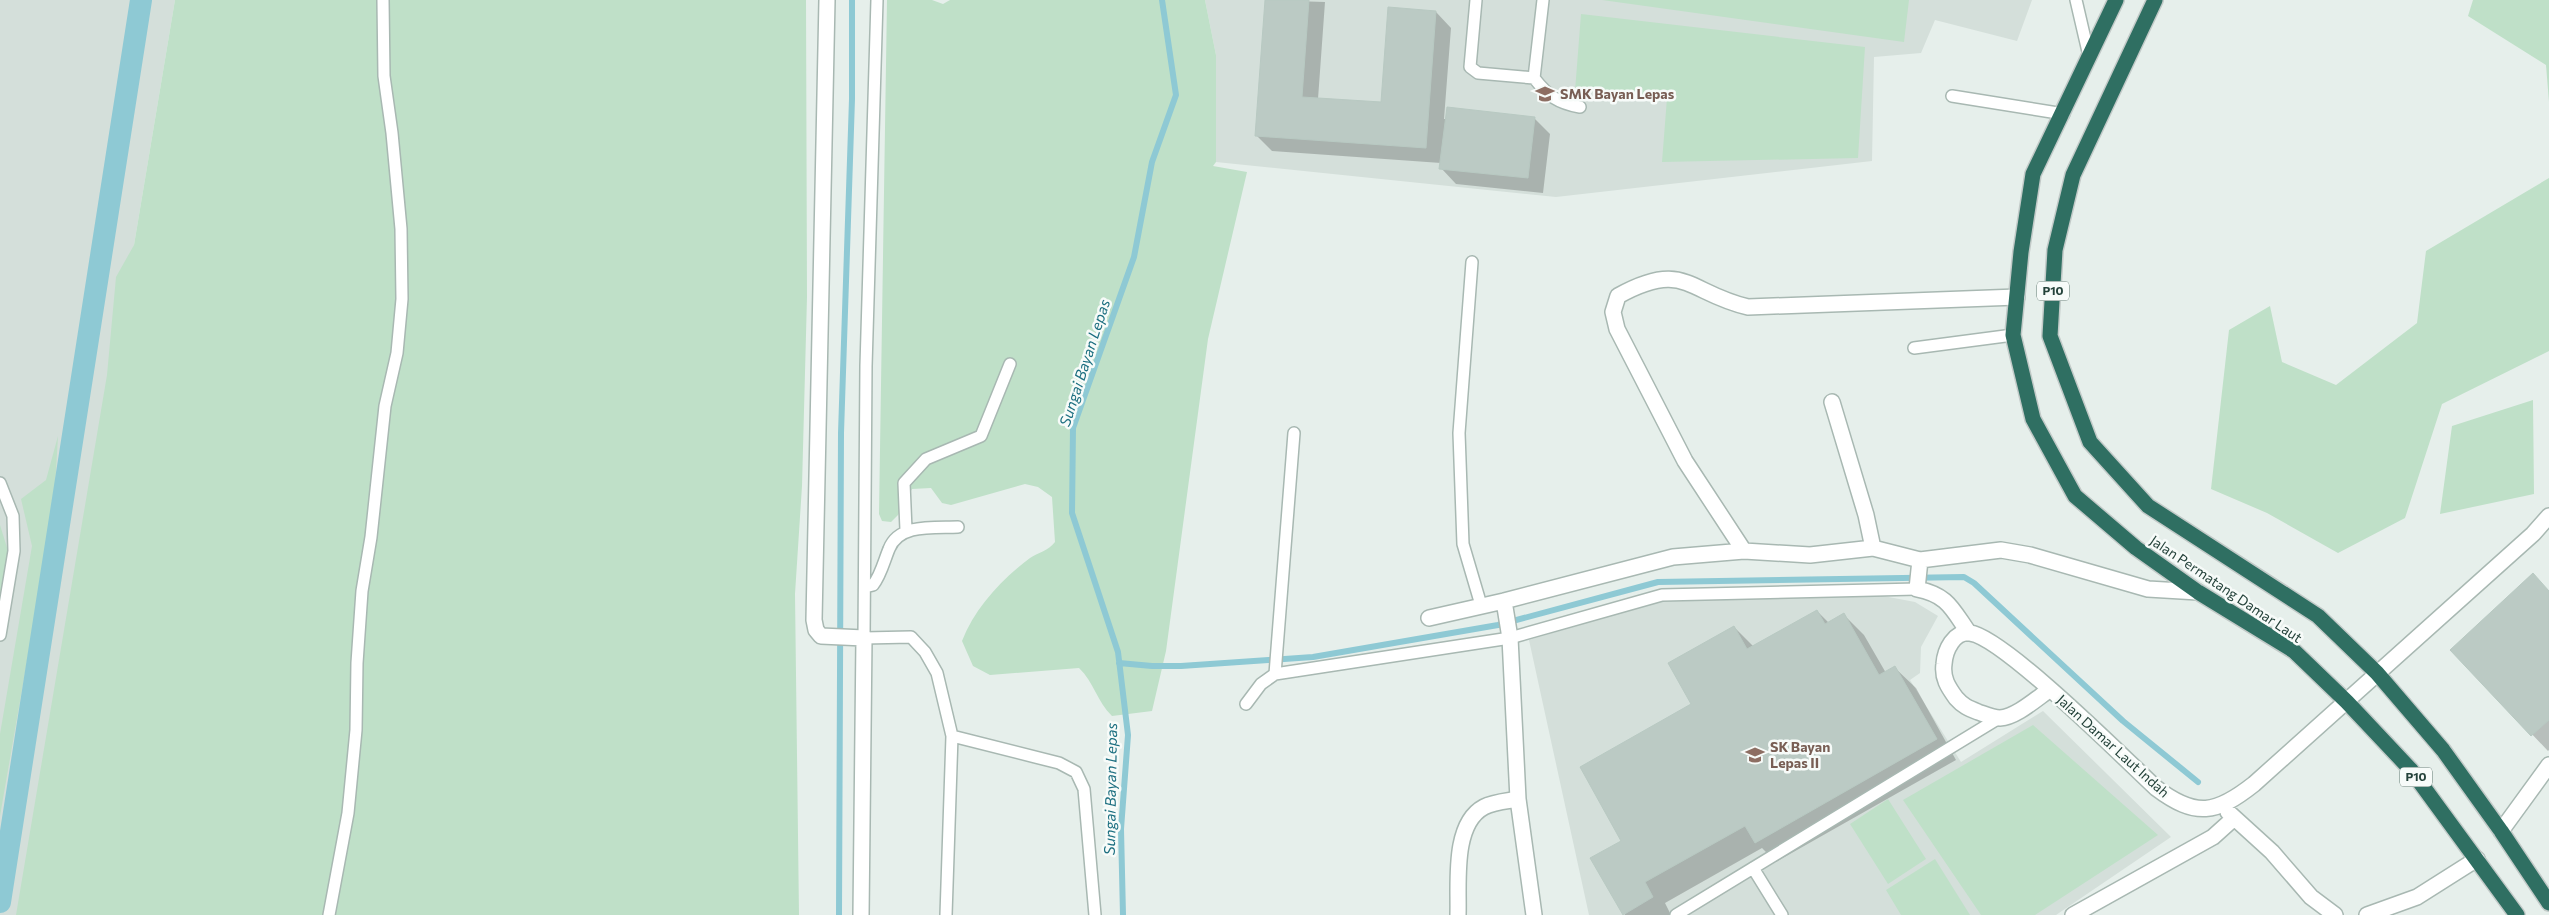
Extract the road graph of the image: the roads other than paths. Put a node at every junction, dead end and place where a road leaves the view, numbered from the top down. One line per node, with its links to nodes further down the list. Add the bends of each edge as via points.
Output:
1 (383, 0): 52 (lane, via 384,76 401,229 402,299 362,591 356,730 348,813)
2 (827, 0): 36 (street, via 814,620 821,636)
3 (876, 0): 28 (lane, via 866,366)
4 (1476, 0): 10 (lane, via 1470,67 1478,73)
5 (1543, 0): 10 (lane)
6 (2076, 0): 9 (lane)
7 (2116, 0): 9 (highway, Jalan Permatang Damar Laut / P10)
8 (2155, 0): 37 (highway, Jalan Permatang Damar Laut / P10, via 2073,175 2055,250 2050,336 2090,442 2148,506 2318,616)
9 (2089, 56): 13 (highway, Jalan Permatang Damar Laut / P10)
10 (1534, 78): 12 (lane, via 1548,96 1562,104)
11 (1952, 96): 13 (lane)
12 (1580, 107)
13 (2064, 114): 15 (highway, Jalan Permatang Damar Laut / P10, via 2033,174)
14 (1472, 262): 30 (lane, via 1459,433 1463,544)
15 (2017, 297): 16 (highway, Jalan Permatang Damar Laut / P10); 26 (street, via 1748,307 1734,304 1692,283 1666,278 1636,286 1618,296 1613,312 1617,329 1685,461)
16 (2013, 336): 17 (lane); 29 (highway, Jalan Permatang Damar Laut / P10, via 2033,419 2075,496 2136,548)
17 (1914, 348)
18 (1010, 364): 24 (lane, via 981,436 926,459 904,484)
19 (1832, 402): 25 (street)
20 (1294, 434): 38 (lane)
21 (0, 483): 34 (lane, via 13,516 14,551)
22 (2549, 516): 37 (street, Jalan Damar Laut Indah, via 2533,534)
23 (958, 527): 24 (lane)
24 (906, 530): 28 (lane, via 892,540 878,579)
25 (1874, 548): 26 (street, via 1810,555); 27 (street)
26 (1744, 552): 31 (street, via 1673,557)
27 (1918, 575): 29 (street, via 2001,550 2030,555 2148,589); 33 (street, via 1943,597); 35 (lane, via 1662,595)
28 (865, 587): 36 (lane)
29 (2198, 592): 40 (highway, Jalan Permatang Damar Laut / P10, via 2294,651)
30 (1480, 605): 31 (street); 32 (street)
31 (1505, 605): 35 (street)
32 (1430, 618)
33 (1970, 633): 39 (street, Jalan Damar Laut Indah, via 2003,650); 42 (street, via 1956,637 1949,644 1943,672 1948,687 1963,706)
34 (0, 635)
35 (1509, 635): 38 (lane); 45 (street)
36 (860, 638): 43 (lane, via 911,637 925,652 937,673); 53 (street)
37 (2377, 673): 40 (street, Jalan Damar Laut Indah); 48 (highway, Jalan Permatang Damar Laut / P10, via 2443,750)
38 (1275, 674): 41 (lane, via 1261,684)
39 (2049, 690): 42 (street, Jalan Damar Laut Indah); 46 (street, Jalan Damar Laut Indah, via 2170,798 2200,810)
40 (2347, 702): 46 (street, Jalan Damar Laut Indah, via 2254,784); 49 (highway, Jalan Permatang Damar Laut / P10, via 2411,770)
41 (1246, 704)
42 (1999, 718): 50 (lane)
43 (952, 736): 54 (lane); 55 (lane, via 1059,763 1076,772 1084,789)
44 (2549, 764): 48 (street)
45 (1518, 799): 56 (street, via 1484,807 1466,828 1460,846); 57 (street)
46 (2223, 804): 47 (street)
47 (2233, 819): 60 (street, via 2213,836); 61 (street, via 2272,852 2311,897)
48 (2501, 830): 51 (highway, Jalan Permatang Damar Laut / P10)
49 (2477, 859): 62 (street, via 2416,898); 63 (highway, Jalan Permatang Damar Laut / P10)
50 (1753, 868): 58 (lane); 59 (lane)
51 (2549, 903)
52 (329, 915)
53 (861, 915)
54 (946, 915)
55 (1095, 915)
56 (1458, 915)
57 (1534, 915)
58 (1676, 915)
59 (1782, 915)
60 (2073, 915)
61 (2335, 915)
62 (2367, 915)
63 (2517, 915)

